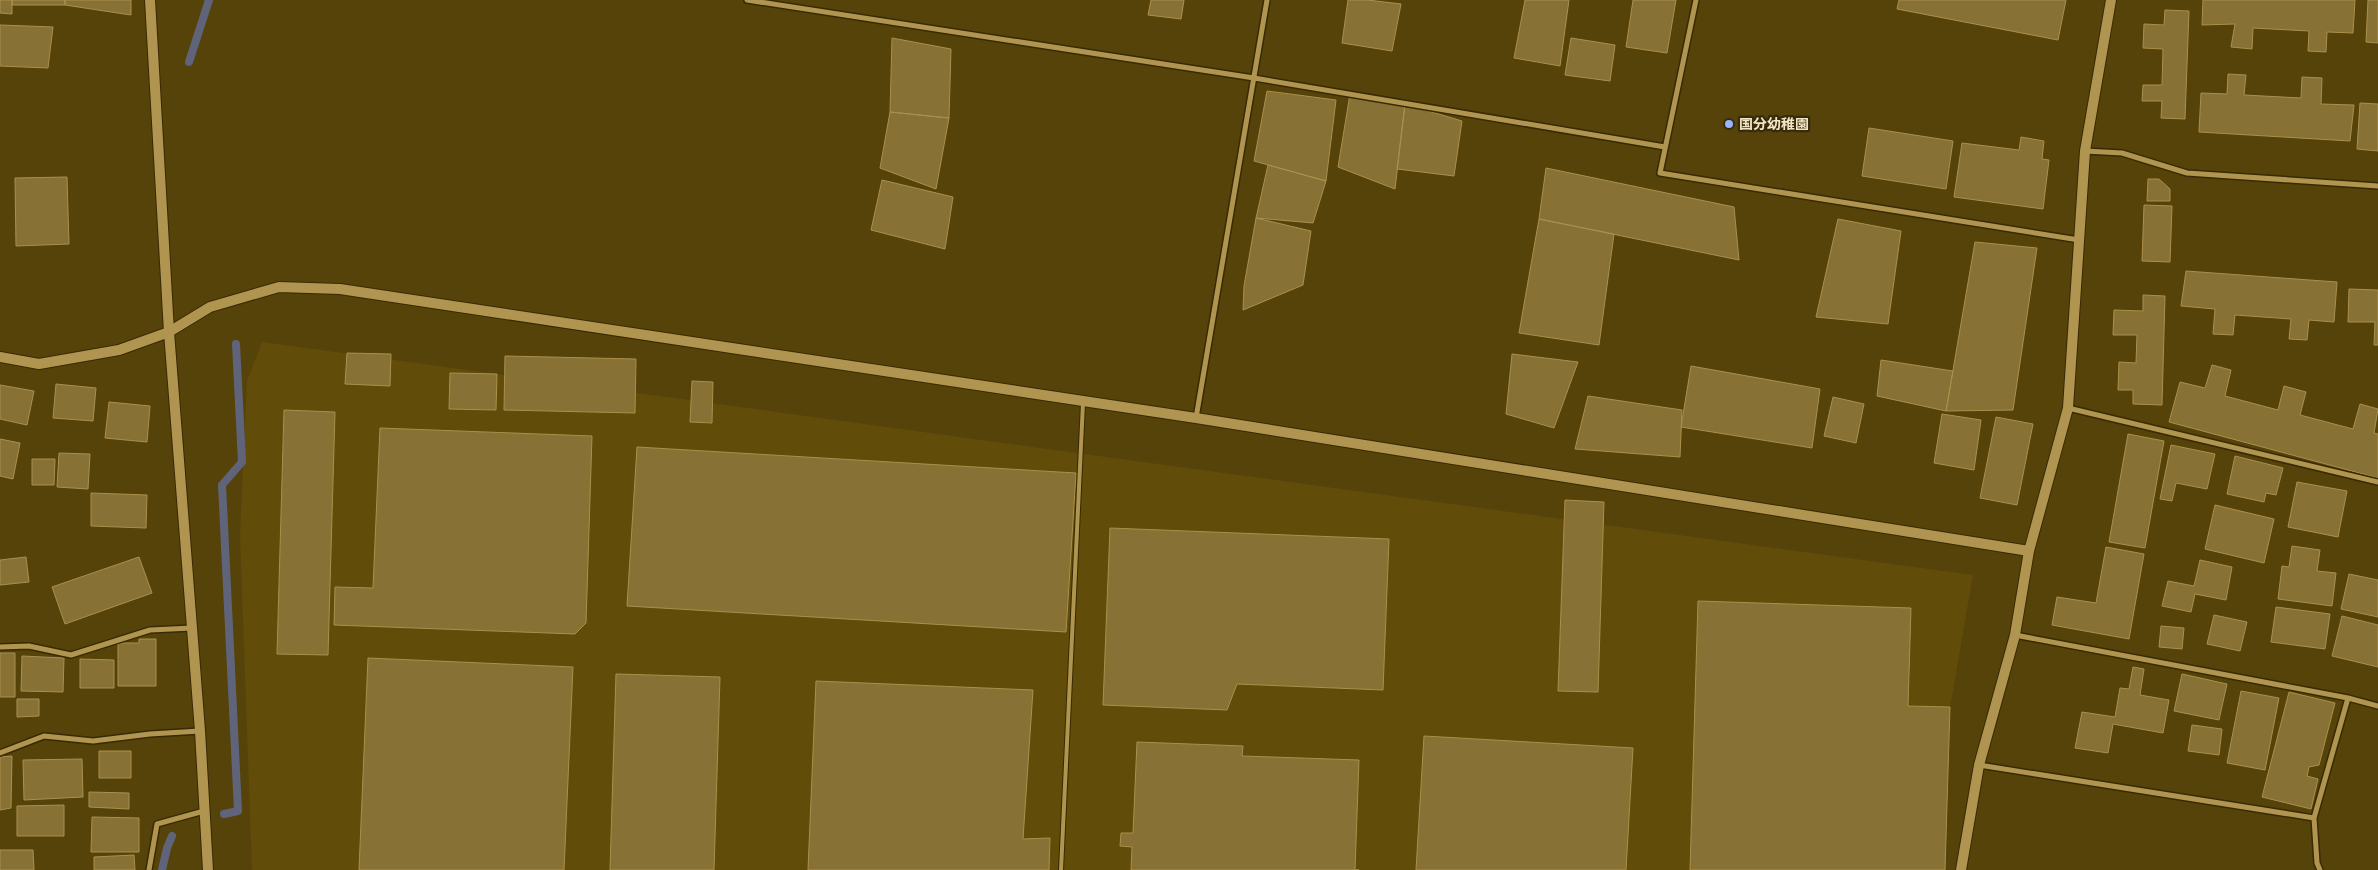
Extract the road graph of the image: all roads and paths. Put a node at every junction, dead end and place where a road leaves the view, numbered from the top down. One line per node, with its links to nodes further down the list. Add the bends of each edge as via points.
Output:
1 (150, 0): 11 (street)
2 (747, 0): 6 (street)
3 (1267, 0): 6 (street)
4 (1696, 0): 7 (street)
5 (2111, 0): 8 (street)
6 (1254, 78): 7 (street); 15 (street)
7 (1665, 147): 10 (street, via 1660,173)
8 (2085, 151): 9 (street, via 2122,153 2187,174); 10 (street)
9 (2378, 186)
10 (2079, 240): 14 (street)
11 (169, 332): 12 (street, via 119,350 39,364); 13 (street, via 210,307 279,287 340,289); 18 (street)
12 (0, 357)
13 (1083, 401): 15 (street); 30 (lane)
14 (2068, 408): 16 (street); 17 (street)
15 (1196, 418): 17 (street)
16 (2378, 482)
17 (2029, 552): 19 (street)
18 (192, 628): 20 (street, via 150,630 71,655 29,646); 23 (street)
19 (2015, 635): 21 (street); 25 (street)
20 (0, 647)
21 (2348, 698): 22 (street); 27 (street)
22 (2378, 706)
23 (200, 731): 24 (street, via 93,741 44,736); 26 (street)
24 (0, 753)
25 (1979, 765): 27 (street); 31 (street)
26 (204, 811): 28 (street, via 157,824); 29 (street)
27 (2314, 818): 32 (street)
28 (149, 870)
29 (208, 870)
30 (1061, 870)
31 (1961, 870)
32 (2320, 870)

